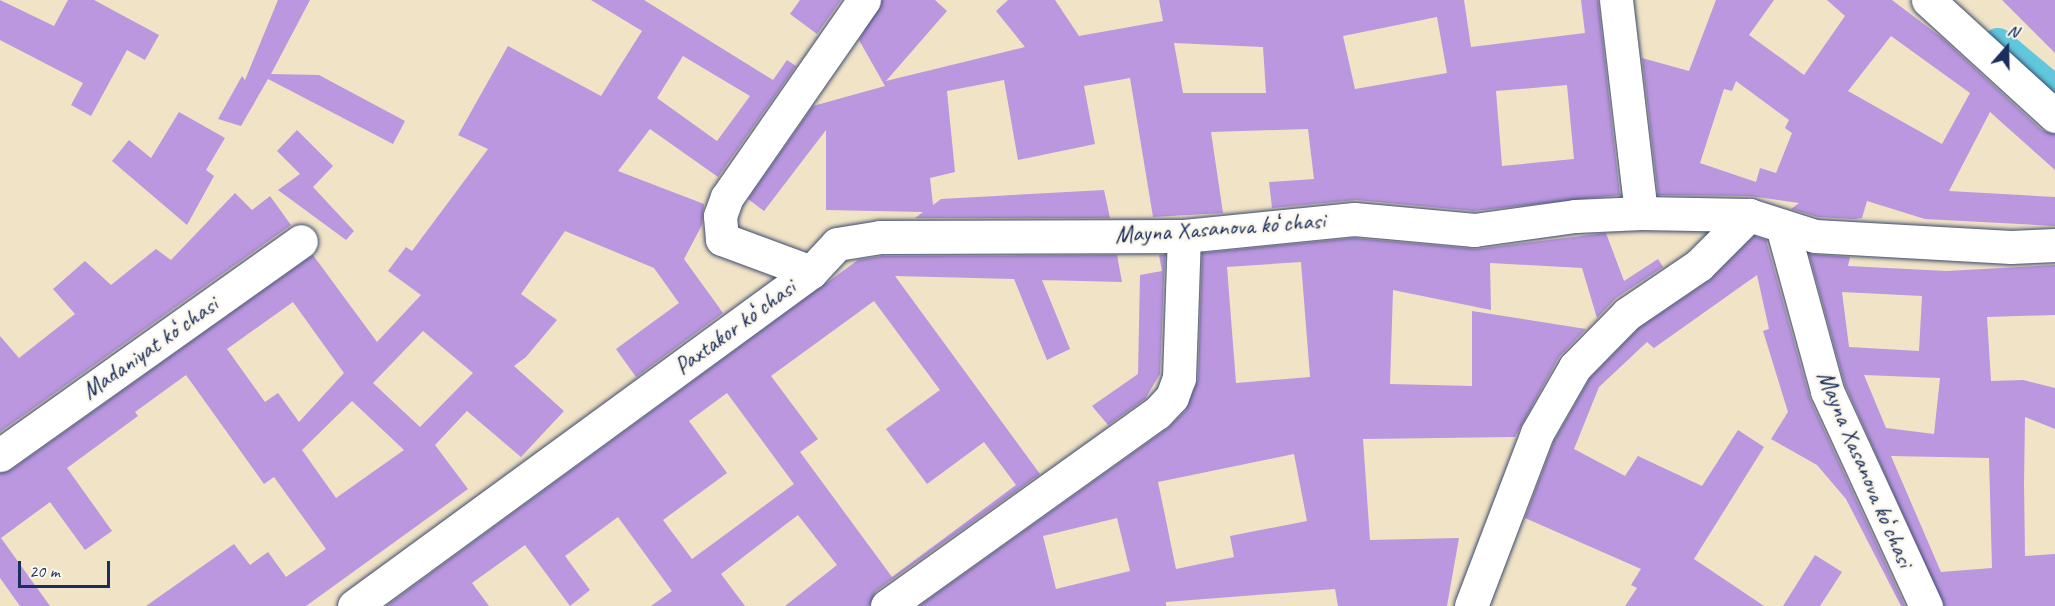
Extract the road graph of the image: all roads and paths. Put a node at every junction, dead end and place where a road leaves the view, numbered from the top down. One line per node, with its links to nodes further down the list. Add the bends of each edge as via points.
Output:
1 (864, 0): 11 (street, Paxtakor koʻchasi, via 727,197 720,216 722,239)
2 (1616, 0): 5 (street)
3 (1928, 0): 4 (street)
4 (2055, 116)
5 (1641, 213): 6 (street, Mayna Xasanova koʻchasi); 8 (street, Mayna Xasanova koʻchasi, via 1575,216 1474,230 1354,219)
6 (1749, 215): 7 (street, Mayna Xasanova koʻchasi); 15 (street, via 1699,265 1628,314 1575,367 1537,433)
7 (1782, 225): 10 (street, Mayna Xasanova koʻchasi, via 1815,236 1879,241); 16 (street, Mayna Xasanova koʻchasi, via 1827,391)
8 (1184, 236): 11 (street, Mayna Xasanova koʻchasi, via 880,237 837,244); 14 (street, via 1179,378 1172,397 1157,413)
9 (301, 241): 12 (street, Madaniyat koʻchasi)
10 (2055, 245)
11 (811, 272): 13 (street, Paxtakor koʻchasi)
12 (0, 454)
13 (354, 606)
14 (887, 606)
15 (1471, 606)
16 (1926, 606)

